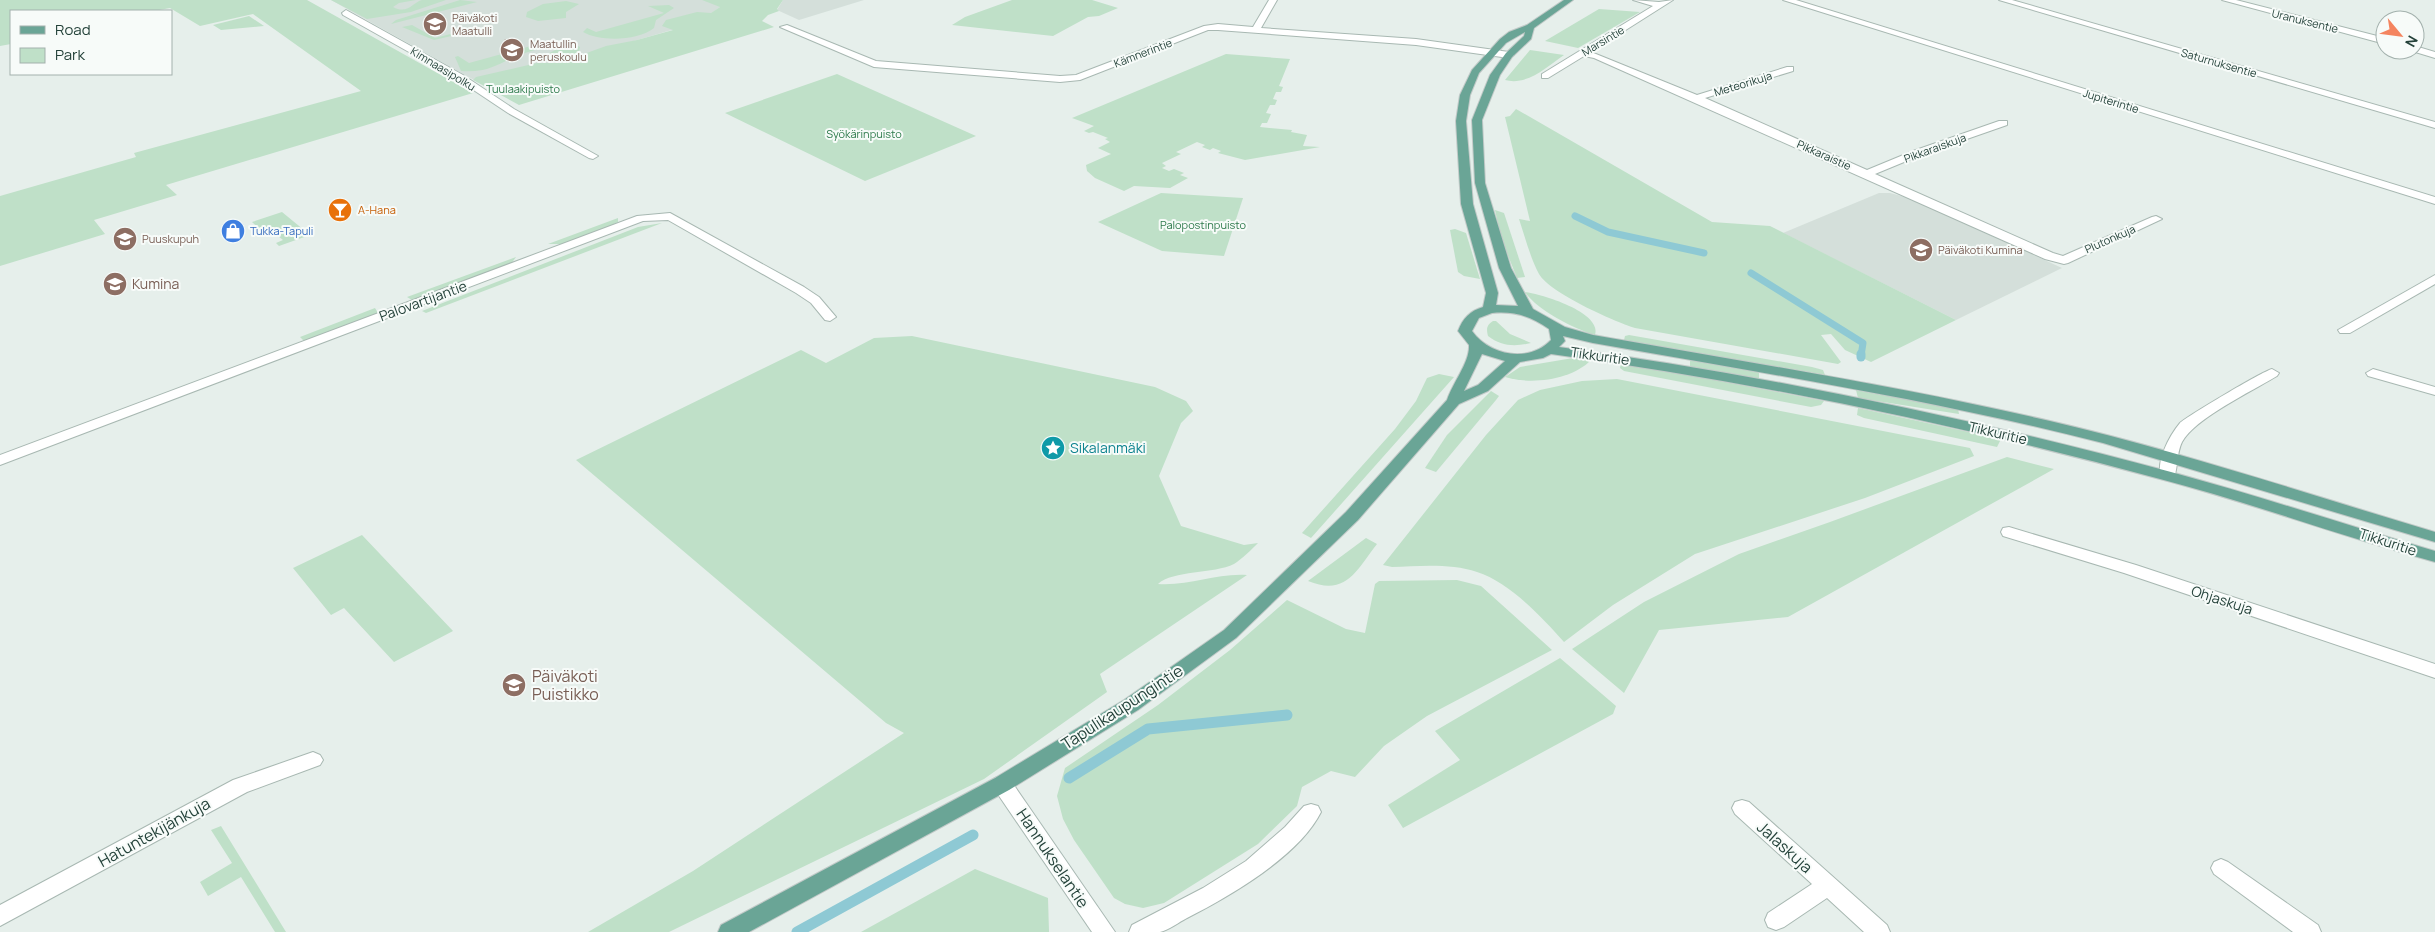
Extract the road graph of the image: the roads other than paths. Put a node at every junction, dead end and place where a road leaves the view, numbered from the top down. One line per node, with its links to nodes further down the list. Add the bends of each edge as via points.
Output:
1 (1272, 0): 12 (street)
2 (1569, 0): 11 (main road)
3 (1638, 0): 8 (street)
4 (1669, 0): 8 (street, Marsintie)
5 (1787, 0): 24 (street, Jupiterintie)
6 (2003, 0): 21 (street, Saturnuksentie)
7 (2226, 0): 13 (street, Uranuksentie)
8 (1660, 5): 15 (street, Marsintie)
9 (346, 13): 22 (street, Kimnaasipolku)
10 (784, 27): 12 (street, Kämnerintie, via 874,64 1069,79 1207,28)
11 (1530, 27): 14 (main road, via 1512,34); 16 (main road, via 1528,37)
12 (1256, 29): 14 (street, Kämnerintie, via 1416,42)
13 (2375, 39)
14 (1492, 52): 16 (street, Kämnerintie); 28 (main road, via 1476,72 1465,94 1461,120 1467,204 1492,293)
15 (1583, 53): 18 (street, Marsintie); 19 (street, Pikkaraistie)
16 (1509, 55): 29 (main road, via 1495,75 1479,113 1478,162 1480,184 1497,242 1513,287)
17 (1790, 69): 19 (street, Meteorikuja)
18 (1545, 76)
19 (1696, 98): 23 (street, Pikkaraistie)
20 (2003, 123): 23 (street, Pikkaraiskuja)
21 (2435, 125)
22 (592, 156)
23 (1867, 174): 26 (street, Pikkaraistie, via 2039,252)
24 (2435, 201)
25 (2156, 219): 26 (street, Plutonkuja)
26 (2064, 260)
27 (2435, 279): 32 (street)
28 (1489, 310): 29 (main road); 33 (main road, via 1473,316 1466,323 1465,332)
29 (1527, 311): 31 (main road, Tikkuritie)
30 (830, 317): 41 (street, Palovartijantie, via 815,300 800,290 670,216 641,218)
31 (1555, 328): 34 (main road, via 1558,341); 40 (main road, Tikkuritie, via 1593,339 1973,408)
32 (2345, 330)
33 (1476, 344): 35 (main road, via 1493,353); 39 (main road, Tapulikaupungintie, via 1473,365 1461,381)
34 (1551, 350): 35 (main road); 42 (main road, Tikkuritie, via 1648,363 1893,410 2026,439)
35 (1516, 358): 39 (main road, Tapulikaupungintie, via 1483,388)
36 (2272, 373): 40 (street, via 2186,425)
37 (2373, 373): 38 (street)
38 (2435, 391)
39 (1454, 401): 48 (main road, Tapulikaupungintie, via 1352,516 1230,634 1131,705)
40 (2170, 458): 42 (street); 44 (main road, Tikkuritie)
41 (0, 460)
42 (2168, 476): 45 (main road, Tikkuritie)
43 (2009, 532): 46 (street, Ohjaskuja)
44 (2435, 537)
45 (2435, 557)
46 (2435, 671)
47 (313, 760): 53 (street, Hatuntekijänkuja, via 240,786)
48 (1002, 784): 55 (main road, Tapulikaupungintie); 56 (street, Hannukselantie)
49 (1742, 808): 52 (street, Jalaskuja)
50 (1311, 812): 57 (street, via 1288,839 1250,872 1221,891)
51 (2221, 868): 59 (street)
52 (1827, 886): 54 (street, Jalaskuja); 58 (street, Jalaskuja)
53 (0, 916)
54 (1776, 920)
55 (729, 932)
56 (1104, 932)
57 (1140, 932)
58 (1879, 932)
59 (2310, 932)

